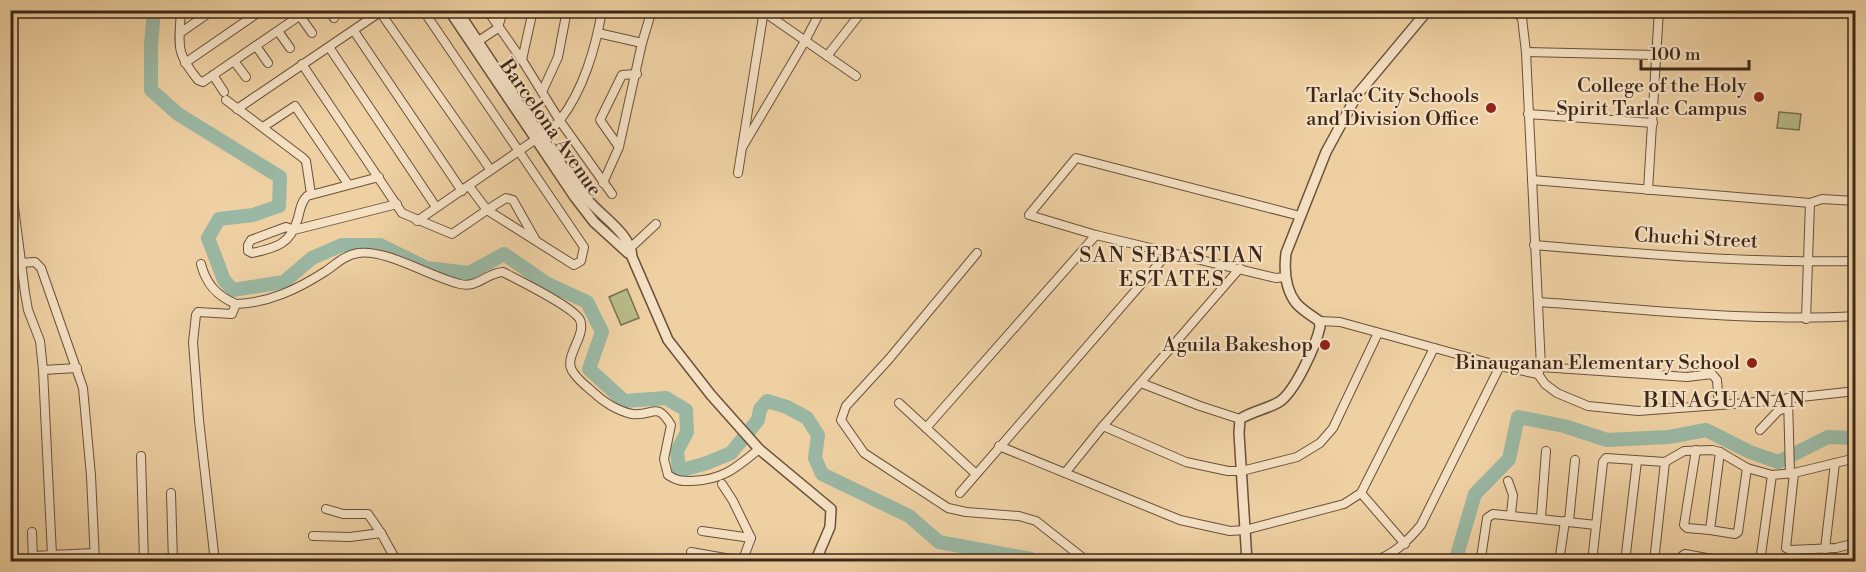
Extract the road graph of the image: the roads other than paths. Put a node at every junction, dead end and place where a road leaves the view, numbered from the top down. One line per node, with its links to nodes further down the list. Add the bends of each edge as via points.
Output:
1 (181, 10): 29 (street)
2 (213, 10): 29 (street)
3 (262, 10): 43 (street)
4 (308, 10): 23 (street)
5 (329, 10): 24 (street)
6 (423, 10): 59 (street)
7 (449, 10): 33 (street, Barcelona Avenue)
8 (458, 10): 33 (street, Barcelona Avenue)
9 (487, 10): 26 (street)
10 (503, 10): 26 (street)
11 (533, 10): 41 (street)
12 (567, 10): 50 (street, via 558,57)
13 (602, 10): 31 (street)
14 (821, 10): 32 (street)
15 (862, 10): 40 (street)
16 (1428, 10): 76 (street, via 1357,95 1326,152)
17 (1514, 10): 25 (street)
18 (1529, 10): 25 (street)
19 (1659, 10): 39 (street)
20 (382, 11): 28 (street); 60 (street)
21 (648, 11): 34 (street)
22 (764, 11): 32 (street); 58 (street)
23 (300, 16): 27 (street); 30 (street)
24 (334, 18)
25 (1522, 18): 38 (street)
26 (498, 28): 33 (street); 41 (street)
27 (278, 31): 35 (street); 37 (street)
28 (354, 31): 36 (street); 67 (street)
29 (180, 33): 43 (street, via 179,46)
30 (312, 33)
31 (598, 33): 34 (street); 53 (street, via 591,61)
32 (805, 41): 40 (street); 58 (street)
33 (475, 43): 56 (street, Barcelona Avenue)
34 (642, 43): 46 (street)
35 (256, 46): 42 (street); 44 (street)
36 (329, 47): 45 (street); 74 (street)
37 (290, 48)
38 (1526, 52): 39 (street); 52 (street)
39 (1657, 55): 54 (street)
40 (827, 56): 48 (street)
41 (522, 60): 50 (street)
42 (234, 61): 47 (street); 49 (street)
43 (185, 63): 47 (street, via 201,82)
44 (268, 63)
45 (302, 64): 51 (street); 63 (street)
46 (637, 74): 57 (street); 57 (street, via 622,75 600,120)
47 (213, 75): 51 (street)
48 (856, 76)
49 (246, 77)
50 (542, 92): 53 (street)
51 (237, 109): 55 (street)
52 (1528, 114): 54 (street); 64 (street)
53 (560, 121): 56 (street); 65 (street)
54 (1653, 123): 68 (street)
55 (263, 127): 66 (street, via 295,106); 69 (street, via 306,161)
56 (539, 138): 59 (street); 83 (street, Barcelona Avenue, via 594,222 614,233)
57 (619, 147): 65 (street)
58 (741, 149): 61 (street)
59 (519, 151): 60 (street); 81 (street, via 584,247 581,261 574,265)
60 (490, 170): 67 (street)
61 (738, 173)
62 (10, 176): 88 (street)
63 (379, 177): 66 (street); 73 (street)
64 (1532, 180): 68 (street); 82 (street)
65 (603, 183): 70 (street)
66 (348, 184): 69 (street)
67 (465, 189): 74 (street); 75 (street)
68 (1648, 190): 72 (street)
69 (311, 194): 79 (street, via 303,199)
70 (612, 194)
71 (1856, 201): 72 (street, via 1822,199)
72 (1810, 203): 87 (street)
73 (397, 204): 77 (street, via 402,213); 79 (street)
74 (436, 207): 77 (street)
75 (487, 210): 77 (street, via 452,234); 81 (street); 81 (street, via 506,198 513,200)
76 (1300, 216): 80 (street, via 1076,158 1029,215); 91 (street, via 1286,253)
77 (417, 221)
78 (656, 224): 83 (street)
79 (294, 230): 79 (street, via 286,227 251,240 248,250 252,253 275,248)
80 (1096, 235): 85 (street); 111 (street)
81 (536, 240)
82 (1534, 245): 87 (street, Chuchi Street); 92 (street)
83 (630, 252): 114 (street, Barcelona Avenue, via 668,340)
84 (976, 252): 162 (street, via 846,406 841,420 864,453 948,508 1036,521)
85 (1169, 252): 90 (street); 113 (street)
86 (1856, 261): 87 (street, Chuchi Street)
87 (1809, 262): 95 (street)
88 (20, 263): 100 (street, via 35,262 41,268); 101 (street, via 28,310 40,341)
89 (201, 264): 93 (street, via 210,286)
90 (1240, 268): 91 (street); 103 (street)
91 (1286, 277): 96 (street, via 1297,304)
92 (1538, 302): 95 (street); 102 (street)
93 (236, 304): 114 (street, via 257,304 288,293 347,256 360,253 381,255 460,284 475,285 495,272 503,272 579,317 580,334 570,364 597,396 622,412 664,414 671,425 664,459 668,475 677,481 709,480 733,470); 158 (street, via 232,314 198,312 193,337 198,420)
94 (1856, 316): 95 (street)
95 (1806, 319)
96 (1319, 321): 97 (street, via 1340,322); 109 (street, via 1318,334 1298,378 1281,401)
97 (1378, 333): 98 (street); 125 (street, via 1333,428 1320,443 1297,457)
98 (1434, 348): 99 (street); 134 (street)
99 (1500, 366): 102 (street); 147 (street, via 1421,525)
100 (77, 368): 101 (street); 152 (street, via 86,411)
101 (43, 370): 151 (street)
102 (1539, 371): 107 (street, via 1545,384 1557,393 1588,406 1638,411); 107 (street, via 1687,377 1712,374 1717,380)
103 (1141, 383): 109 (street); 110 (street)
104 (1856, 390): 105 (street)
105 (1788, 398): 107 (street); 108 (street)
106 (899, 403): 111 (street)
107 (1719, 405)
108 (1788, 407): 112 (street, via 1778,411); 126 (street)
109 (1240, 419): 125 (street)
110 (1103, 426): 125 (street, via 1186,462); 127 (street)
111 (926, 428): 128 (street)
112 (1760, 430)
113 (999, 446): 127 (street); 128 (street)
114 (758, 447): 161 (street, Barcelona Avenue, via 831,509 830,526)
115 (1696, 450): 117 (street); 122 (street, via 1677,453); 141 (street, via 1684,525)
116 (1546, 451): 137 (street)
117 (1720, 452): 124 (street); 141 (street)
118 (141, 456): 156 (street)
119 (1856, 458): 123 (street)
120 (1575, 460): 138 (street)
121 (1637, 461): 122 (street); 139 (street, via 1606,458 1603,462); 167 (street)
122 (1665, 462): 168 (street)
123 (1835, 463): 126 (street); 149 (street)
124 (1748, 468): 129 (street); 141 (street, via 1738,532)
125 (1242, 471): 140 (street)
126 (1792, 471): 129 (street); 149 (street, via 1785,547)
127 (1065, 473): 140 (street, via 1180,520 1230,531)
128 (976, 474): 133 (street)
129 (1772, 475): 171 (street)
130 (1508, 481): 136 (street, via 1513,495)
131 (722, 484): 146 (street)
132 (171, 493): 157 (street)
133 (960, 493)
134 (1361, 493): 140 (street, via 1344,504); 147 (street)
135 (326, 509): 144 (street, via 368,514)
136 (1511, 514): 137 (street); 153 (street, via 1494,514 1487,519)
137 (1541, 518): 138 (street)
138 (1567, 521): 139 (street); 165 (street)
139 (1596, 525): 166 (street)
140 (1245, 530): 163 (street)
141 (1710, 530)
142 (702, 531): 146 (street)
143 (32, 532): 154 (street)
144 (381, 533): 145 (street); 159 (street)
145 (313, 536)
146 (751, 538): 160 (street)
147 (1406, 543): 164 (street)
148 (1856, 543): 149 (street)
149 (1825, 549)
150 (692, 552): 160 (street)
151 (52, 555): 152 (street); 154 (street)
152 (95, 557)
153 (1481, 558)
154 (33, 559)
155 (1711, 560): 169 (street, via 1685,554); 170 (street)
156 (144, 561)
157 (173, 561)
158 (215, 561)
159 (397, 561)
160 (742, 561)
161 (815, 561)
162 (1088, 561)
163 (1247, 561)
164 (1372, 561)
165 (1559, 561)
166 (1592, 561)
167 (1625, 561)
168 (1654, 561)
169 (1682, 561)
170 (1728, 561)
171 (1760, 561)

